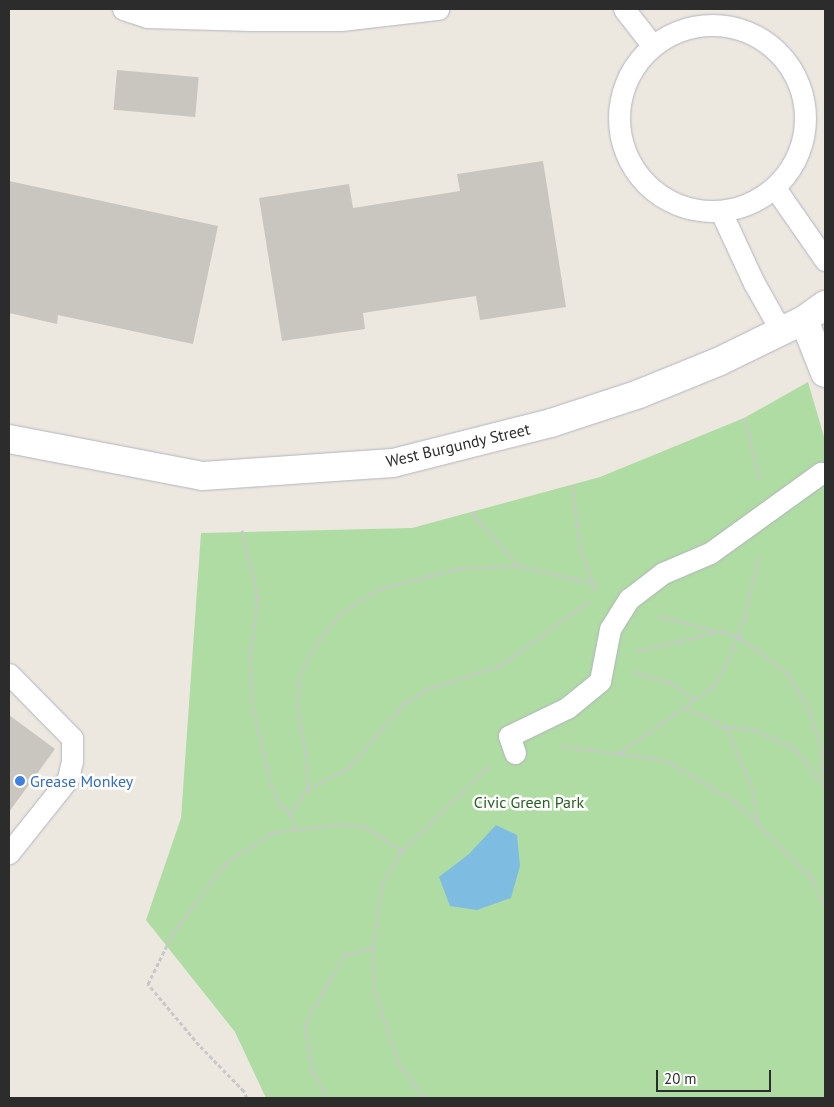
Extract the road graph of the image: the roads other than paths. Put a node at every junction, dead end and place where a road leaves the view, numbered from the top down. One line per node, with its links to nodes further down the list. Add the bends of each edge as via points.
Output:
1 (123, 9): 2 (lane, via 147,17 252,20 342,20)
2 (438, 9)
3 (624, 9): 4 (lane)
4 (653, 46): 5 (lane, via 672,34 715,24 758,36 781,55 800,86 806,108 800,152 790,172); 6 (lane, via 627,80 620,100 620,129 630,163 642,181 659,195 699,211)
5 (776, 188): 6 (lane, via 750,204); 7 (lane)
6 (721, 212): 8 (lane, via 754,283)
7 (825, 260)
8 (804, 319): 9 (street); 10 (street, West Burgundy Street, via 718,362 639,394 551,423 393,462 203,476)
9 (825, 373)
10 (9, 439)
11 (821, 473): 13 (lane, via 710,553 663,573 628,599 610,629 600,681 567,708 509,736)
12 (9, 674): 14 (lane, via 72,738 68,778)
13 (514, 753)
14 (9, 853)

